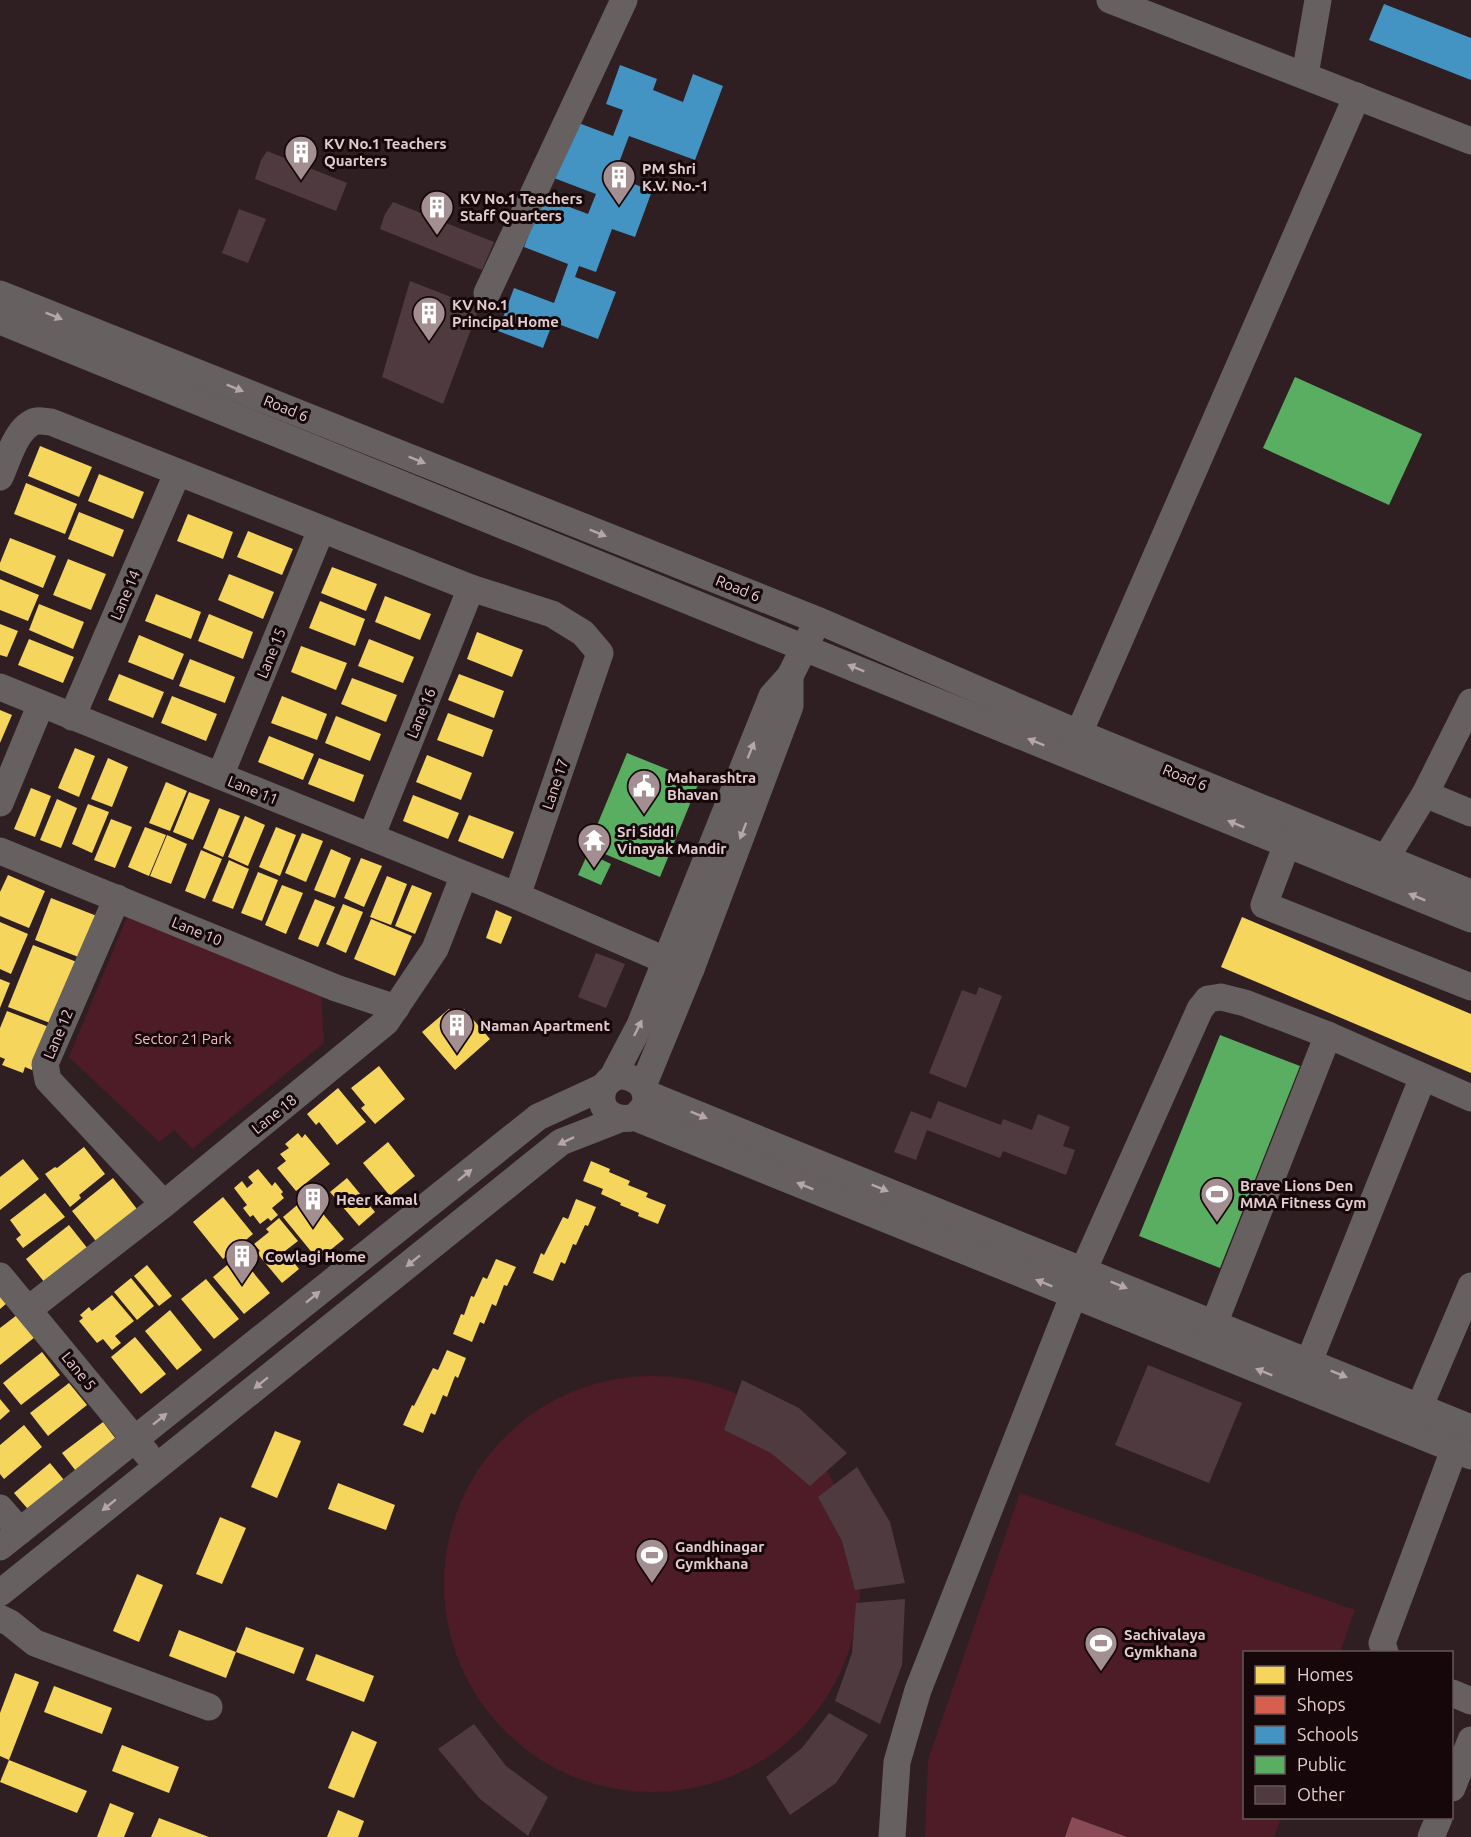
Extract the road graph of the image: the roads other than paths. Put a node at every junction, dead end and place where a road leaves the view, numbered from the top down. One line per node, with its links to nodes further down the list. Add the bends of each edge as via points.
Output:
1 (624, 0): 7 (street)
2 (1318, 0): 4 (street)
3 (1117, 1): 4 (street)
4 (1305, 75): 5 (street)
5 (1357, 96): 6 (street); 20 (street)
6 (1471, 141)
7 (487, 293)
8 (0, 294): 14 (street, Road 6, one-way to 14)
9 (0, 321): 15 (street, Road 6)
10 (177, 474): 11 (street, via 51,422 38,421 26,427 18,438); 12 (street); 19 (street, Lane 14)
11 (0, 477)
12 (321, 530): 13 (street); 21 (street, Lane 15)
13 (471, 588): 25 (street, Lane 16); 31 (street, Lane 17, via 552,614 583,633 600,653)
14 (817, 620): 15 (street); 20 (street, Road 6)
15 (805, 647): 20 (street, Road 6, one-way to 15); 34 (street, via 790,676 772,696)
16 (0, 687): 18 (street, Lane 11)
17 (1471, 702): 22 (street)
18 (42, 704): 19 (street, Lane 11); 23 (street)
19 (72, 717): 21 (street, Lane 11)
20 (1074, 745): 26 (street, Road 6, one-way to 20); 28 (street, Road 6)
21 (220, 776): 25 (street, Lane 11)
22 (1425, 794): 24 (street); 28 (street)
23 (0, 803)
24 (1471, 813)
25 (371, 837): 29 (street, Lane 11)
26 (1287, 844): 33 (street, Road 6, one-way to 26); 35 (street, via 1264,905)
27 (0, 851): 32 (street, Lane 10)
28 (1386, 858): 30 (street, Road 6)
29 (464, 875): 31 (street, Lane 11); 36 (street, Lane 18, via 435,949)
30 (1471, 893)
31 (517, 896): 34 (street, Lane 11)
32 (117, 898): 36 (street, Lane 10, via 336,988); 43 (street, Lane 12, via 45,1064 45,1073)
33 (1471, 919)
34 (679, 965): 39 (street, one-way to 34); 41 (street)
35 (1471, 987)
36 (396, 1008): 43 (street, Lane 18, via 386,1022)
37 (1328, 1035): 38 (street); 45 (street, via 1245,1003 1221,997 1208,999 1200,1009); 51 (street)
38 (1423, 1077): 40 (street); 53 (street)
39 (608, 1083): 41 (street, via 625,1076 638,1081); 41 (street, via 602,1099 608,1112); 42 (street, one-way to 39, via 538,1116)
40 (1471, 1098)
41 (635, 1104): 44 (street, one-way to 44, via 561,1142); 45 (street, one-way to 45); 48 (street, one-way to 41)
42 (439, 1196): 44 (street); 50 (street, one-way to 42)
43 (164, 1204): 49 (street, Lane 18)
44 (461, 1222): 52 (street, one-way to 52)
45 (1083, 1270): 48 (street); 51 (street, one-way to 51)
46 (0, 1276): 49 (street, Lane 5)
47 (1471, 1286): 54 (street)
48 (1074, 1295): 51 (street); 71 (street, via 918,1690 897,1762)
49 (29, 1309): 57 (street, Lane 5)
50 (273, 1329): 52 (street); 57 (street, one-way to 50)
51 (1209, 1336): 53 (street)
52 (294, 1356): 59 (street, one-way to 59)
53 (1304, 1375): 54 (street, one-way to 54); 56 (street)
54 (1420, 1407): 55 (street); 56 (street)
55 (1471, 1428)
56 (1409, 1431): 58 (street)
57 (135, 1440): 59 (street, Lane 5); 61 (street)
58 (1462, 1453): 64 (street, via 1382,1643)
59 (158, 1466): 62 (street, one-way to 62)
60 (0, 1508): 61 (street)
61 (10, 1539)
62 (0, 1593)
63 (0, 1618): 67 (street, via 35,1643)
64 (1384, 1651)
65 (1453, 1693): 66 (street)
66 (1471, 1701)
67 (209, 1707)
68 (1471, 1740): 69 (street)
69 (1453, 1785)
70 (1439, 1819): 72 (street)
71 (892, 1837)
72 (1431, 1837)

